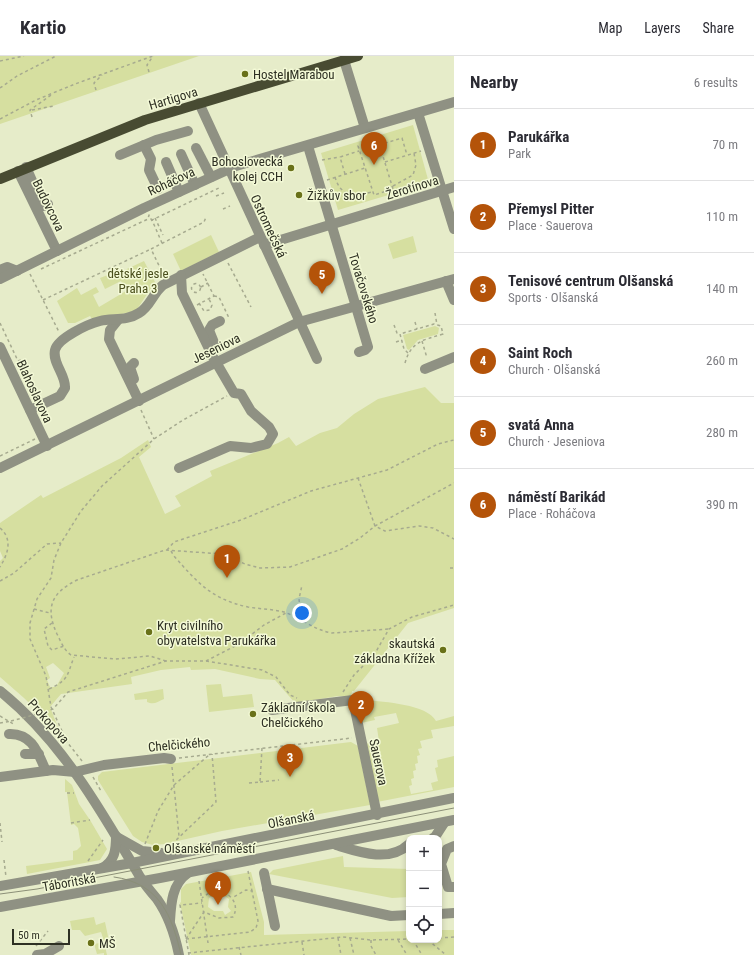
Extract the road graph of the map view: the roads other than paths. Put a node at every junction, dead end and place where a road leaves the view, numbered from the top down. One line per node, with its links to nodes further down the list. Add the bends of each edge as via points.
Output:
1 (358, 56): 2 (main road, Hartigova)
2 (344, 60): 4 (main road, Hartigova); 7 (street)
3 (454, 102): 5 (street, Roháčova)
4 (199, 103): 14 (main road, Hartigova, via 145,120); 15 (street, Ostromečská)
5 (418, 113): 7 (street, Roháčova); 21 (street)
6 (188, 131): 8 (street)
7 (366, 133): 9 (street, Roháčova)
8 (144, 145): 12 (street); 20 (street, via 151,159 149,170)
9 (308, 146): 15 (street, Roháčova); 24 (street, Tovačovského)
10 (196, 148): 16 (street)
11 (181, 154): 18 (street)
12 (120, 155)
13 (166, 162): 22 (street)
14 (22, 169): 17 (main road, Hartigova); 23 (street, via 43,206); 27 (street, Budovcova)
15 (228, 169): 16 (street, Roháčova); 26 (street, Ostromečská)
16 (211, 177): 18 (street, Roháčova)
17 (0, 179)
18 (195, 185): 22 (street, Roháčova)
19 (454, 187): 21 (street, Žerotínova)
20 (158, 189)
21 (442, 191): 24 (street, Žerotínova); 25 (street)
22 (179, 192): 27 (street, Roháčova)
23 (48, 204)
24 (331, 226): 26 (street, Žerotínova); 34 (street, Tovačovského)
25 (454, 229)
26 (262, 241): 30 (street, Žerotínova, via 227,252); 37 (street, Ostromečská)
27 (57, 251): 29 (street, Roháčova)
28 (0, 270): 29 (street, via 7,267)
29 (17, 271): 31 (street, Roháčova)
30 (181, 275): 35 (street, Žerotínova, via 157,289 140,313); 42 (street, via 181,289)
31 (0, 279)
32 (450, 280): 33 (street); 34 (street, Jeseniova)
33 (454, 300)
34 (356, 307): 37 (street, Jeseniova); 39 (street, Tovačovského, via 368,347)
35 (118, 320): 46 (street, via 110,330 109,339); 47 (street, Žerotínova, via 100,322 62,338 57,345 55,359 64,376 65,388 60,396)
36 (225, 320): 42 (street, via 212,325 209,330)
37 (300, 322): 41 (street, Ostromečská); 42 (street, Jeseniova)
38 (0, 347): 44 (street, Blahoslavova)
39 (359, 352)
40 (454, 357): 45 (street)
41 (317, 359)
42 (219, 361): 46 (street, Jeseniova); 50 (street, via 234,393 241,394 251,412 273,434 267,444 251,448 230,446)
43 (134, 363): 46 (street, via 130,370)
44 (10, 365): 47 (street, Blahoslavova)
45 (425, 369)
46 (140, 402): 48 (street, Jeseniova)
47 (30, 410): 48 (street, Blahoslavova)
48 (47, 446): 49 (street, Jeseniova)
49 (0, 468)
50 (179, 468)
51 (0, 691): 58 (street, Prokopova, via 20,708)
52 (272, 710): 61 (street, Sauerova, via 353,700)
53 (9, 734): 55 (street, via 23,736)
54 (25, 754): 55 (street)
55 (39, 754): 57 (street)
56 (171, 759): 58 (street, Chelčického, via 111,764)
57 (46, 771): 58 (street, Chelčického); 59 (street, Chelčického)
58 (75, 772): 64 (street)
59 (0, 777)
60 (454, 798): 61 (street, Olšanská)
61 (377, 815): 68 (street, Olšanská)
62 (449, 822): 63 (street); 65 (street)
63 (437, 835)
64 (116, 836): 68 (street, via 142,851); 69 (street); 70 (street, via 116,851 113,858 108,865)
65 (334, 845): 67 (street, via 369,856 402,850); 71 (street)
66 (454, 846): 75 (street, via 447,849 442,864 448,887)
67 (406, 847)
68 (178, 854): 69 (street, Olšanská)
69 (132, 863): 70 (street, Táboritská); 73 (street)
70 (101, 868): 74 (street, Táboritská)
71 (191, 872): 73 (street); 81 (street, via 179,881 174,889)
72 (264, 873): 76 (street)
73 (142, 881): 77 (street, Táboritská); 81 (street, via 158,900)
74 (3, 883)
75 (454, 887)
76 (267, 889): 80 (street, via 391,916); 82 (street)
77 (0, 907)
78 (454, 913): 79 (street)
79 (442, 914)
80 (406, 915)
81 (170, 921): 85 (street)
82 (275, 926)
83 (59, 946): 84 (street)
84 (40, 953)
85 (185, 954)

